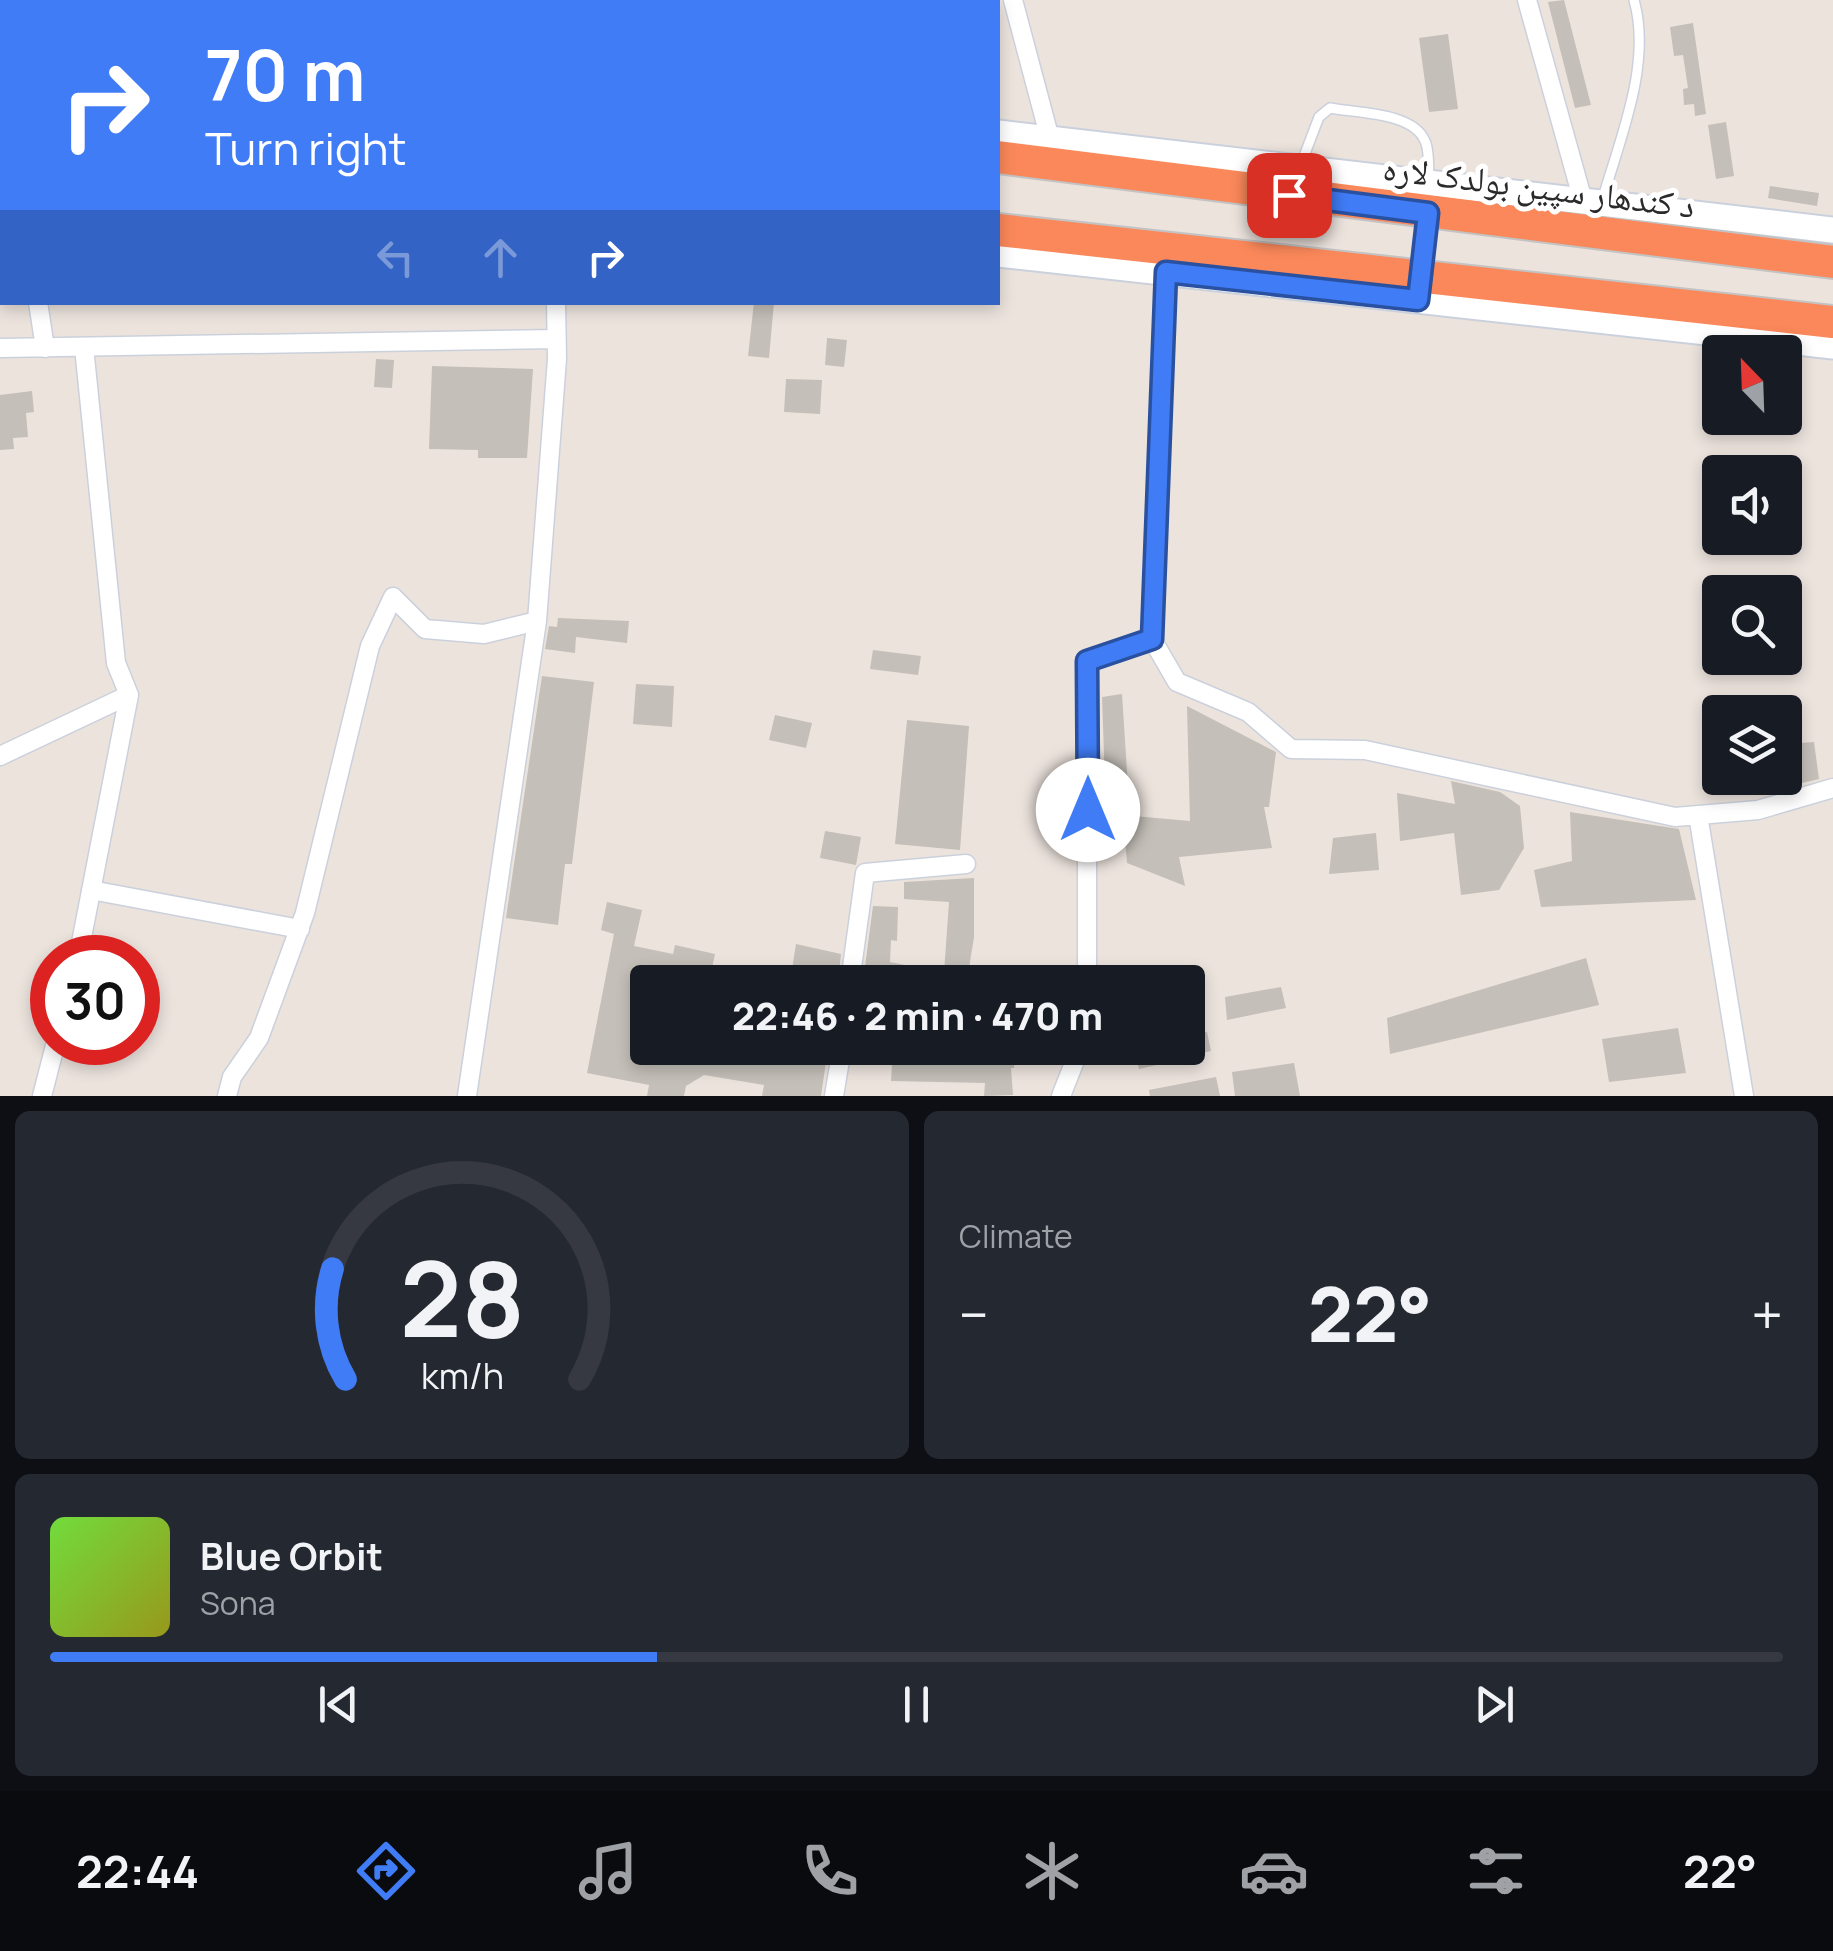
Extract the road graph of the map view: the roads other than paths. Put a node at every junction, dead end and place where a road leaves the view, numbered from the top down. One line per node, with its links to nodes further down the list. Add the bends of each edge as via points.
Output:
1 (1013, 0): 5 (street)
2 (1528, 0): 9 (street)
3 (1634, 0): 9 (lane, via 1643,30 1627,112)
4 (1000, 133): 5 (street)
5 (1050, 139): 7 (street)
6 (1000, 158): 7 (highway, د کندهار سپین بولدک لاره)
7 (1294, 181): 8 (highway, د کندهار سپین بولدک لاره); 8 (lane, via 1319,117 1330,108 1418,130 1426,142)
8 (1429, 198): 9 (street); 13 (highway, د کندهار سپین بولدک لاره); 15 (lane)
9 (1592, 202): 11 (street)
10 (1000, 230): 15 (highway)
11 (1833, 230)
12 (1000, 254): 14 (street)
13 (1833, 262)
14 (1166, 272): 15 (street); 25 (street)
15 (1420, 289): 18 (highway); 20 (street)
16 (38, 305): 23 (street)
17 (556, 305): 19 (street)
18 (1833, 322)
19 (556, 339): 21 (street); 24 (street)
20 (1833, 346)
21 (84, 347): 23 (street); 26 (street, via 116,663)
22 (0, 348): 23 (street)
23 (44, 348)
24 (537, 621): 32 (street, via 484,634 425,629 393,597 370,646); 41 (street)
25 (1152, 639): 29 (street, via 1178,682 1248,712 1291,749 1365,750 1676,817); 35 (street, via 1087,661)
26 (129, 695): 27 (street); 31 (street)
27 (0, 756)
28 (1833, 788): 29 (street, via 1758,810)
29 (1698, 814): 44 (street)
30 (966, 864): 34 (street, via 865,873)
31 (91, 890): 32 (street); 33 (street)
32 (300, 929): 40 (street, via 260,1038 232,1076)
33 (82, 935)
34 (852, 965)
35 (1087, 965)
36 (50, 1065): 39 (street)
37 (839, 1065): 42 (street)
38 (1073, 1065): 43 (street)
39 (42, 1096)
40 (227, 1096)
41 (467, 1096)
42 (834, 1096)
43 (1061, 1096)
44 (1744, 1096)

